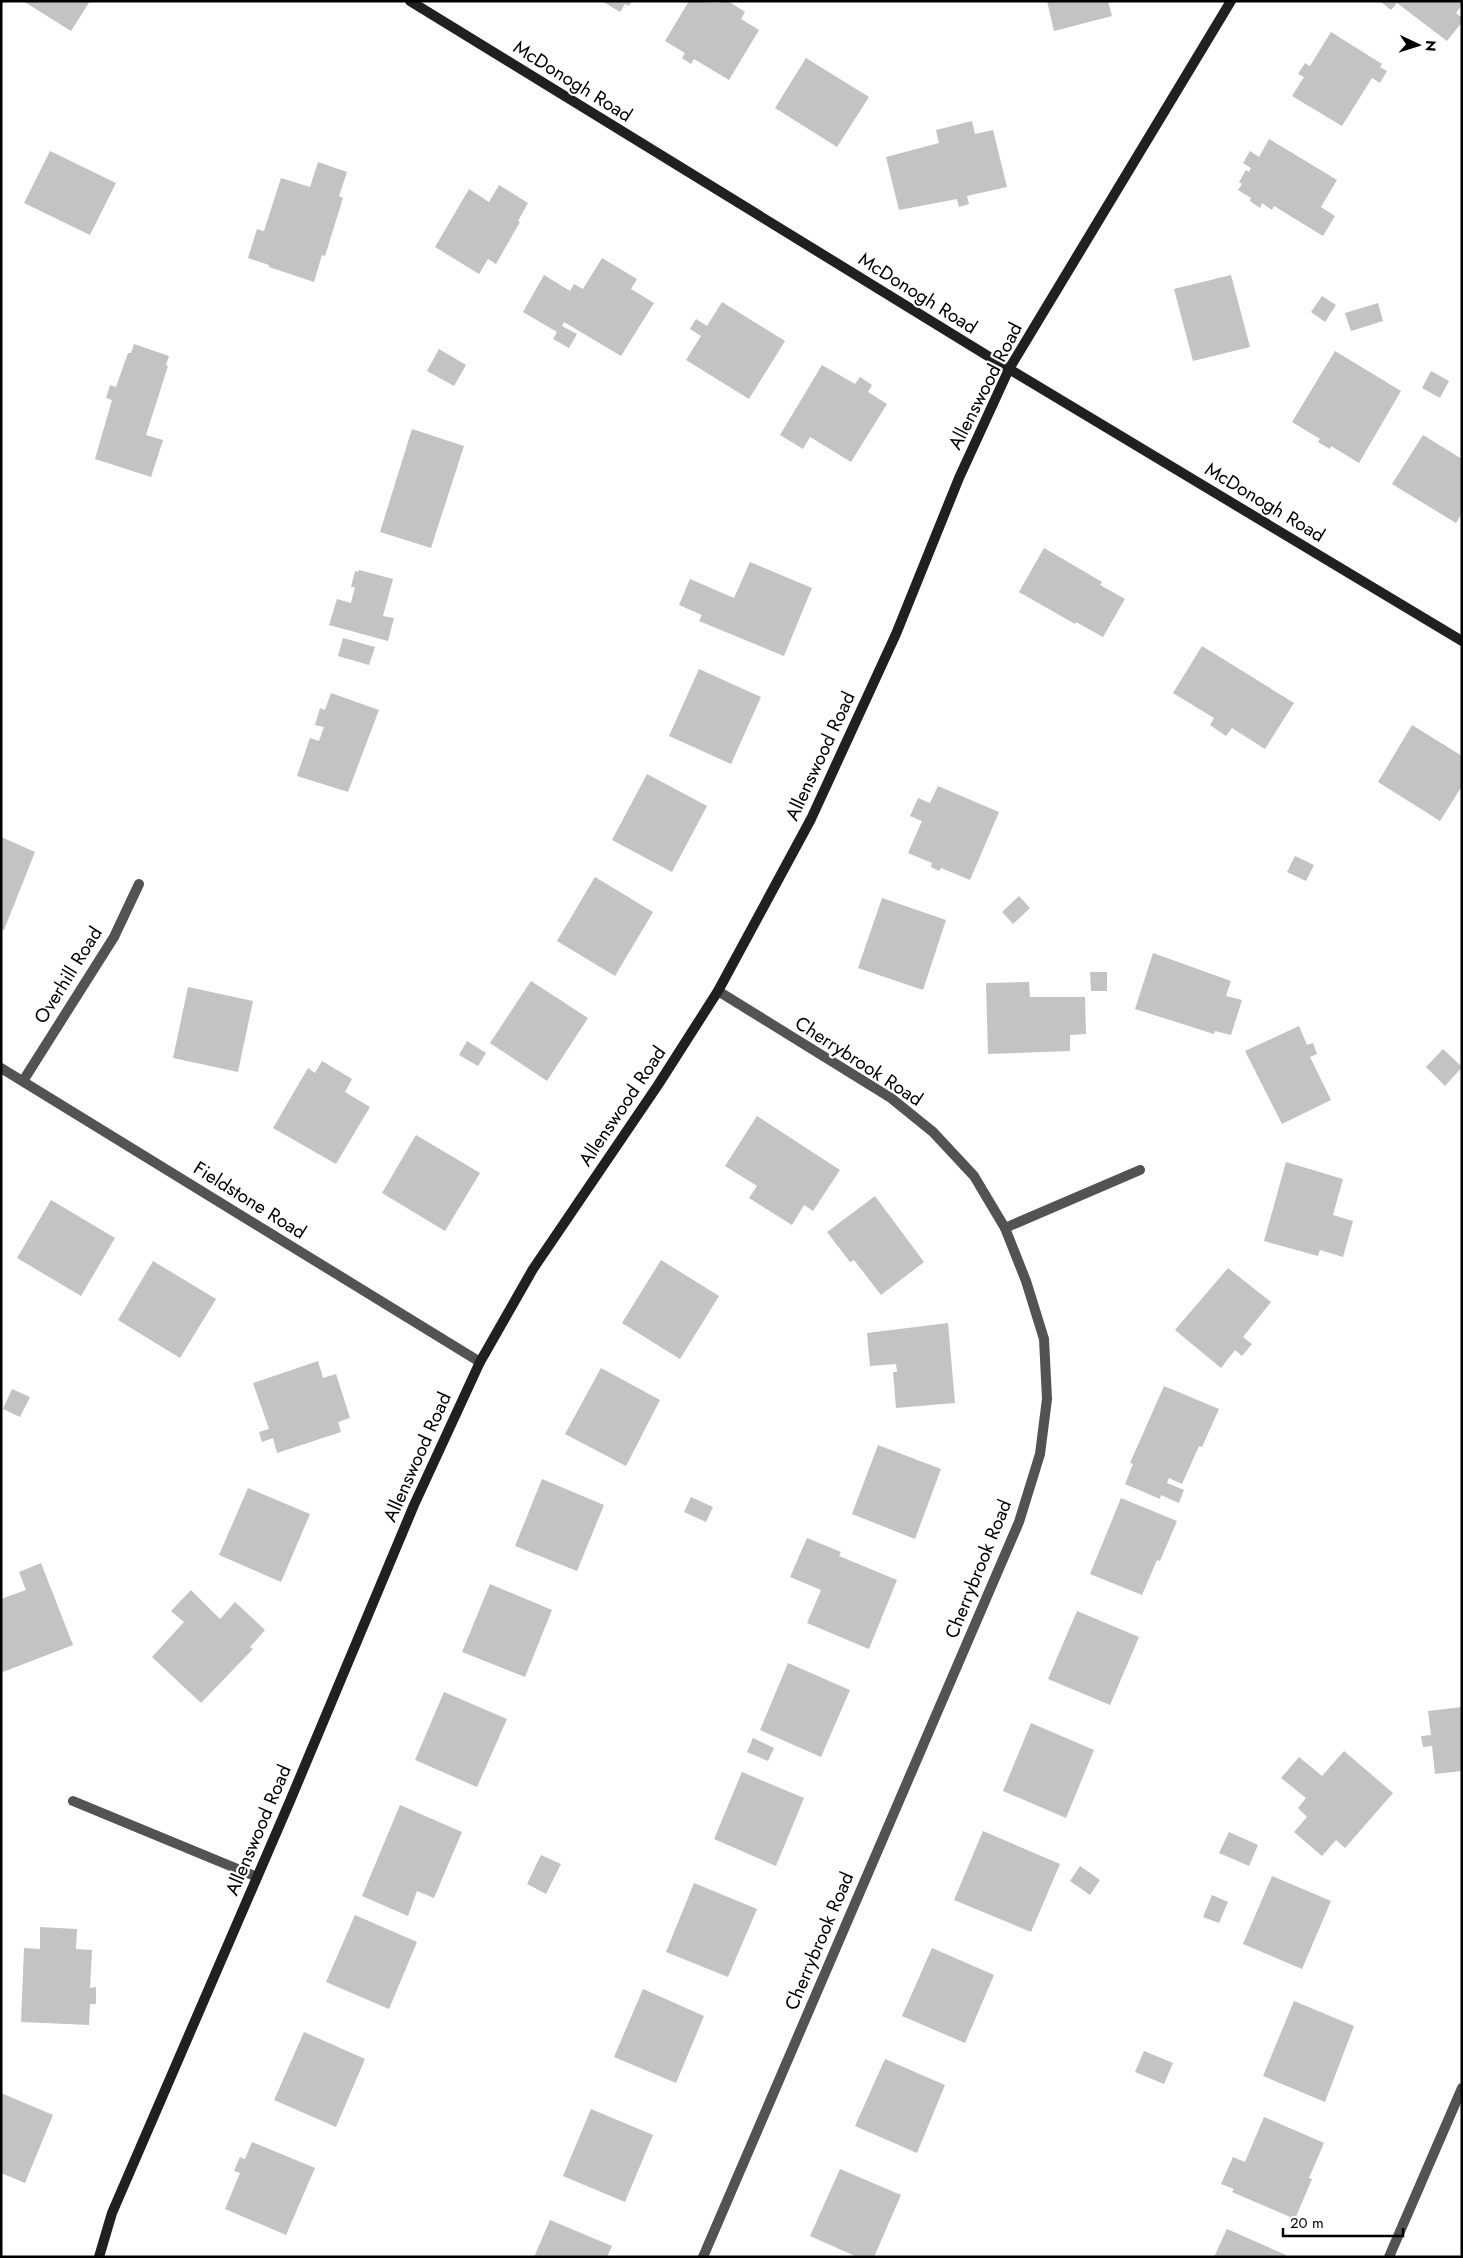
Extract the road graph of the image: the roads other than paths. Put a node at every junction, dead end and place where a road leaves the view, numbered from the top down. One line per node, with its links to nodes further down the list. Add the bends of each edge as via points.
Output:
1 (410, 1): 3 (street, McDonogh Road)
2 (1231, 1): 3 (street, Allenswood Road)
3 (1010, 369): 4 (street, McDonogh Road); 6 (street, Allenswood Road, via 959,478 896,634 811,819)
4 (1462, 641)
5 (139, 884): 8 (street, Overhill Road, via 114,937)
6 (718, 991): 10 (street, Cherrybrook Road, via 891,1098 933,1132 974,1176); 11 (street, Allenswood Road, via 533,1269)
7 (1, 1068): 8 (street, Fieldstone Road)
8 (22, 1081): 11 (street, Fieldstone Road)
9 (1140, 1170): 10 (street)
10 (1005, 1228): 16 (street, Cherrybrook Road, via 1026,1280 1044,1339 1047,1399 1040,1454 1019,1522)
11 (480, 1362): 13 (street, Allenswood Road, via 414,1505)
12 (73, 1801): 13 (street)
13 (257, 1877): 15 (street, Allenswood Road, via 112,2214)
14 (1462, 2088): 17 (street)
15 (99, 2257)
16 (702, 2257)
17 (1389, 2257)

